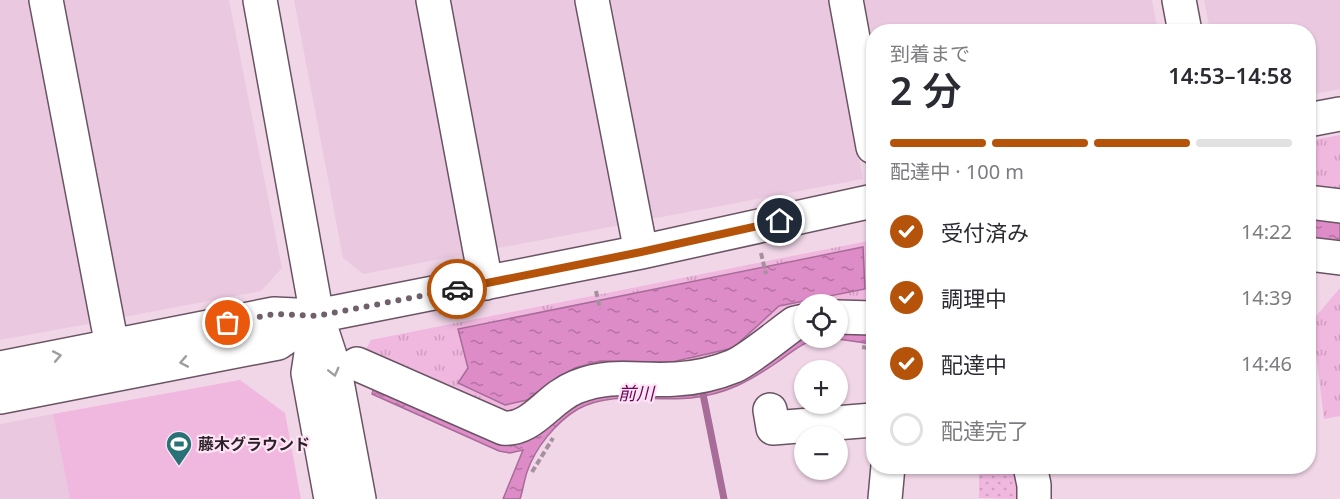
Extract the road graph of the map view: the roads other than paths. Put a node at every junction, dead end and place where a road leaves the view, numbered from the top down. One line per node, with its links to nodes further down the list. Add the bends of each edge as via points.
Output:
1 (46, 0): 22 (street)
2 (260, 0): 18 (street)
3 (433, 0): 17 (street)
4 (592, 0): 14 (street)
5 (846, 0): 8 (street)
6 (1179, 0): 7 (street)
7 (1184, 24)
8 (866, 109)
9 (1340, 114): 10 (street)
10 (1316, 118)
11 (866, 203): 14 (street)
12 (1316, 203): 13 (street)
13 (1340, 206)
14 (641, 252): 17 (street)
15 (1316, 255): 16 (street)
16 (1340, 258)
17 (486, 283): 18 (street)
18 (317, 316): 22 (street, via 274,314); 25 (street, one-way to 25, via 278,343); 30 (street, via 308,373); 31 (street, one-way to 31, via 335,371)
19 (848, 317): 20 (street)
20 (866, 318)
21 (794, 324): 23 (street, via 735,366 686,378 613,377 575,387 514,429 503,428)
22 (112, 346): 24 (street, one-way to 22)
23 (357, 364)
24 (0, 368)
25 (0, 397)
26 (770, 410): 27 (street, via 773,428)
27 (866, 421)
28 (887, 474): 32 (street)
29 (1032, 474): 33 (street)
30 (331, 499)
31 (359, 499)
32 (885, 499)
33 (1034, 499)

